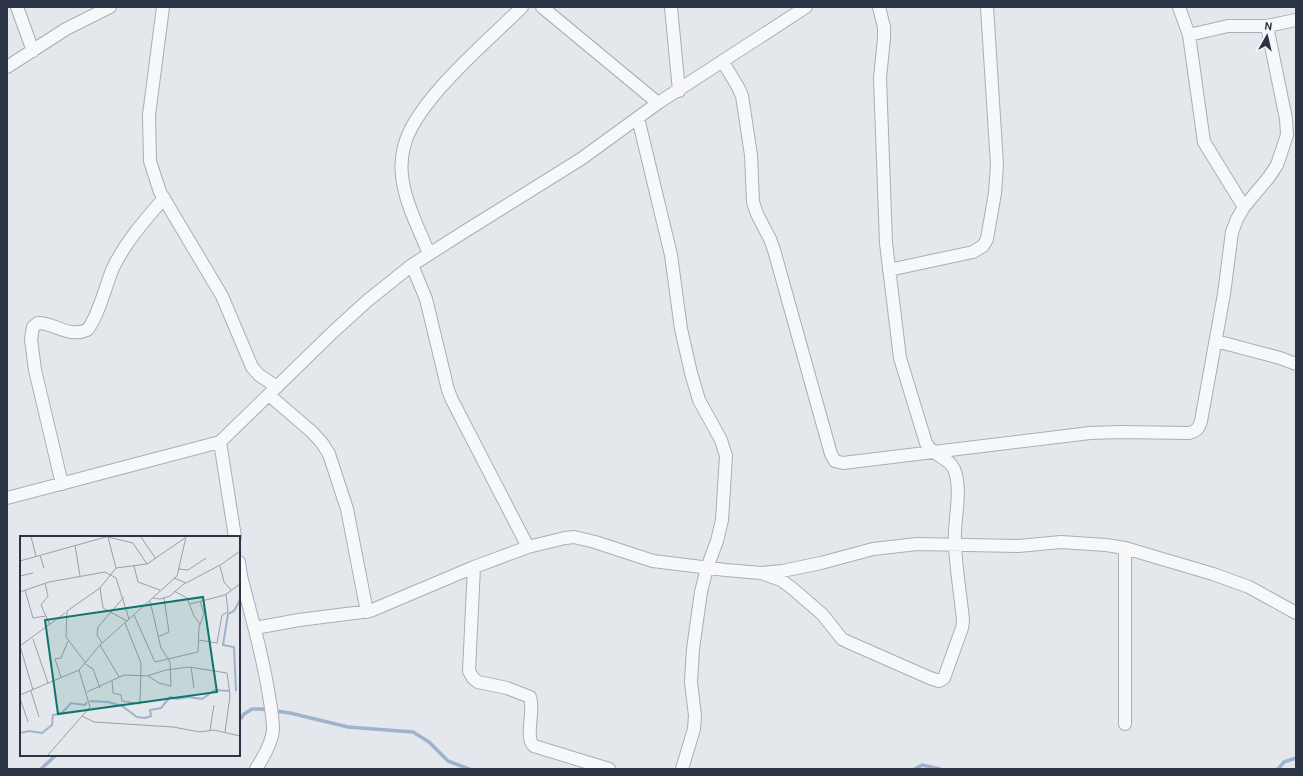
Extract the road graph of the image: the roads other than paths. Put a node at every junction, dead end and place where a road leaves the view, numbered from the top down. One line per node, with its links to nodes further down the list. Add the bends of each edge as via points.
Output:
1 (17, 7): 14 (street)
2 (110, 7): 14 (street, via 66,29)
3 (163, 7): 20 (street, via 149,115 149,142 154,176)
4 (522, 7): 22 (street, via 434,96 416,119 408,135 402,159 402,182)
5 (542, 7): 18 (street)
6 (671, 7): 17 (street)
7 (806, 7): 15 (street)
8 (879, 7): 24 (street, via 884,27 880,78)
9 (987, 7): 24 (street, via 997,165 987,239 983,246 973,252)
10 (1179, 7): 13 (street)
11 (1296, 20): 12 (street)
12 (1268, 26): 13 (street, via 1228,26); 21 (street, via 1287,135 1277,165)
13 (1189, 35): 21 (street, via 1204,142)
14 (33, 51): 16 (street)
15 (723, 62): 17 (street); 29 (street, via 742,96 751,155 753,202 774,250 833,458 843,463)
16 (7, 67)
17 (679, 91): 18 (street)
18 (658, 103): 19 (street)
19 (638, 118): 22 (street, via 581,159); 37 (street, via 671,255 681,329 691,373 699,400 721,440 726,456 722,520)
20 (164, 198): 27 (street, via 222,296 252,367); 30 (street, via 130,237 113,268 94,321 88,330 64,330 42,323 33,327 31,339 35,370)
21 (1244, 207): 25 (street, via 1232,232)
22 (430, 254): 23 (street)
23 (412, 265): 27 (street, via 338,326); 34 (street, via 426,299 452,400)
24 (889, 270): 29 (street, via 900,358 926,443)
25 (1216, 341): 26 (street); 29 (street, via 1202,421 1196,431 1090,433)
26 (1296, 364)
27 (273, 391): 28 (street); 40 (street, via 322,442 328,454 347,509)
28 (220, 442): 30 (street); 32 (street)
29 (933, 452): 33 (street, via 953,466 956,475)
30 (62, 484): 31 (street)
31 (7, 498)
32 (235, 536)
33 (954, 544): 35 (street, via 1018,546 1061,542); 39 (street, via 898,545 873,549 821,564); 39 (street, via 963,621 944,678 941,680 930,678 842,639 822,614 793,589 781,580)
34 (528, 547): 36 (street); 37 (street, via 574,537 653,561)
35 (1125, 548): 41 (street, via 1249,587); 43 (street)
36 (474, 567): 40 (street); 45 (street, via 469,648 469,671 472,678 530,697 532,703 529,734 534,746)
37 (707, 568): 39 (street); 46 (street, via 698,613 692,668 695,722)
38 (240, 569): 42 (street)
39 (761, 572)
40 (367, 612): 42 (street)
41 (1296, 614)
42 (255, 628): 44 (street, via 266,672 273,731)
43 (1125, 724)
44 (256, 769)
45 (609, 769)
46 (682, 769)

